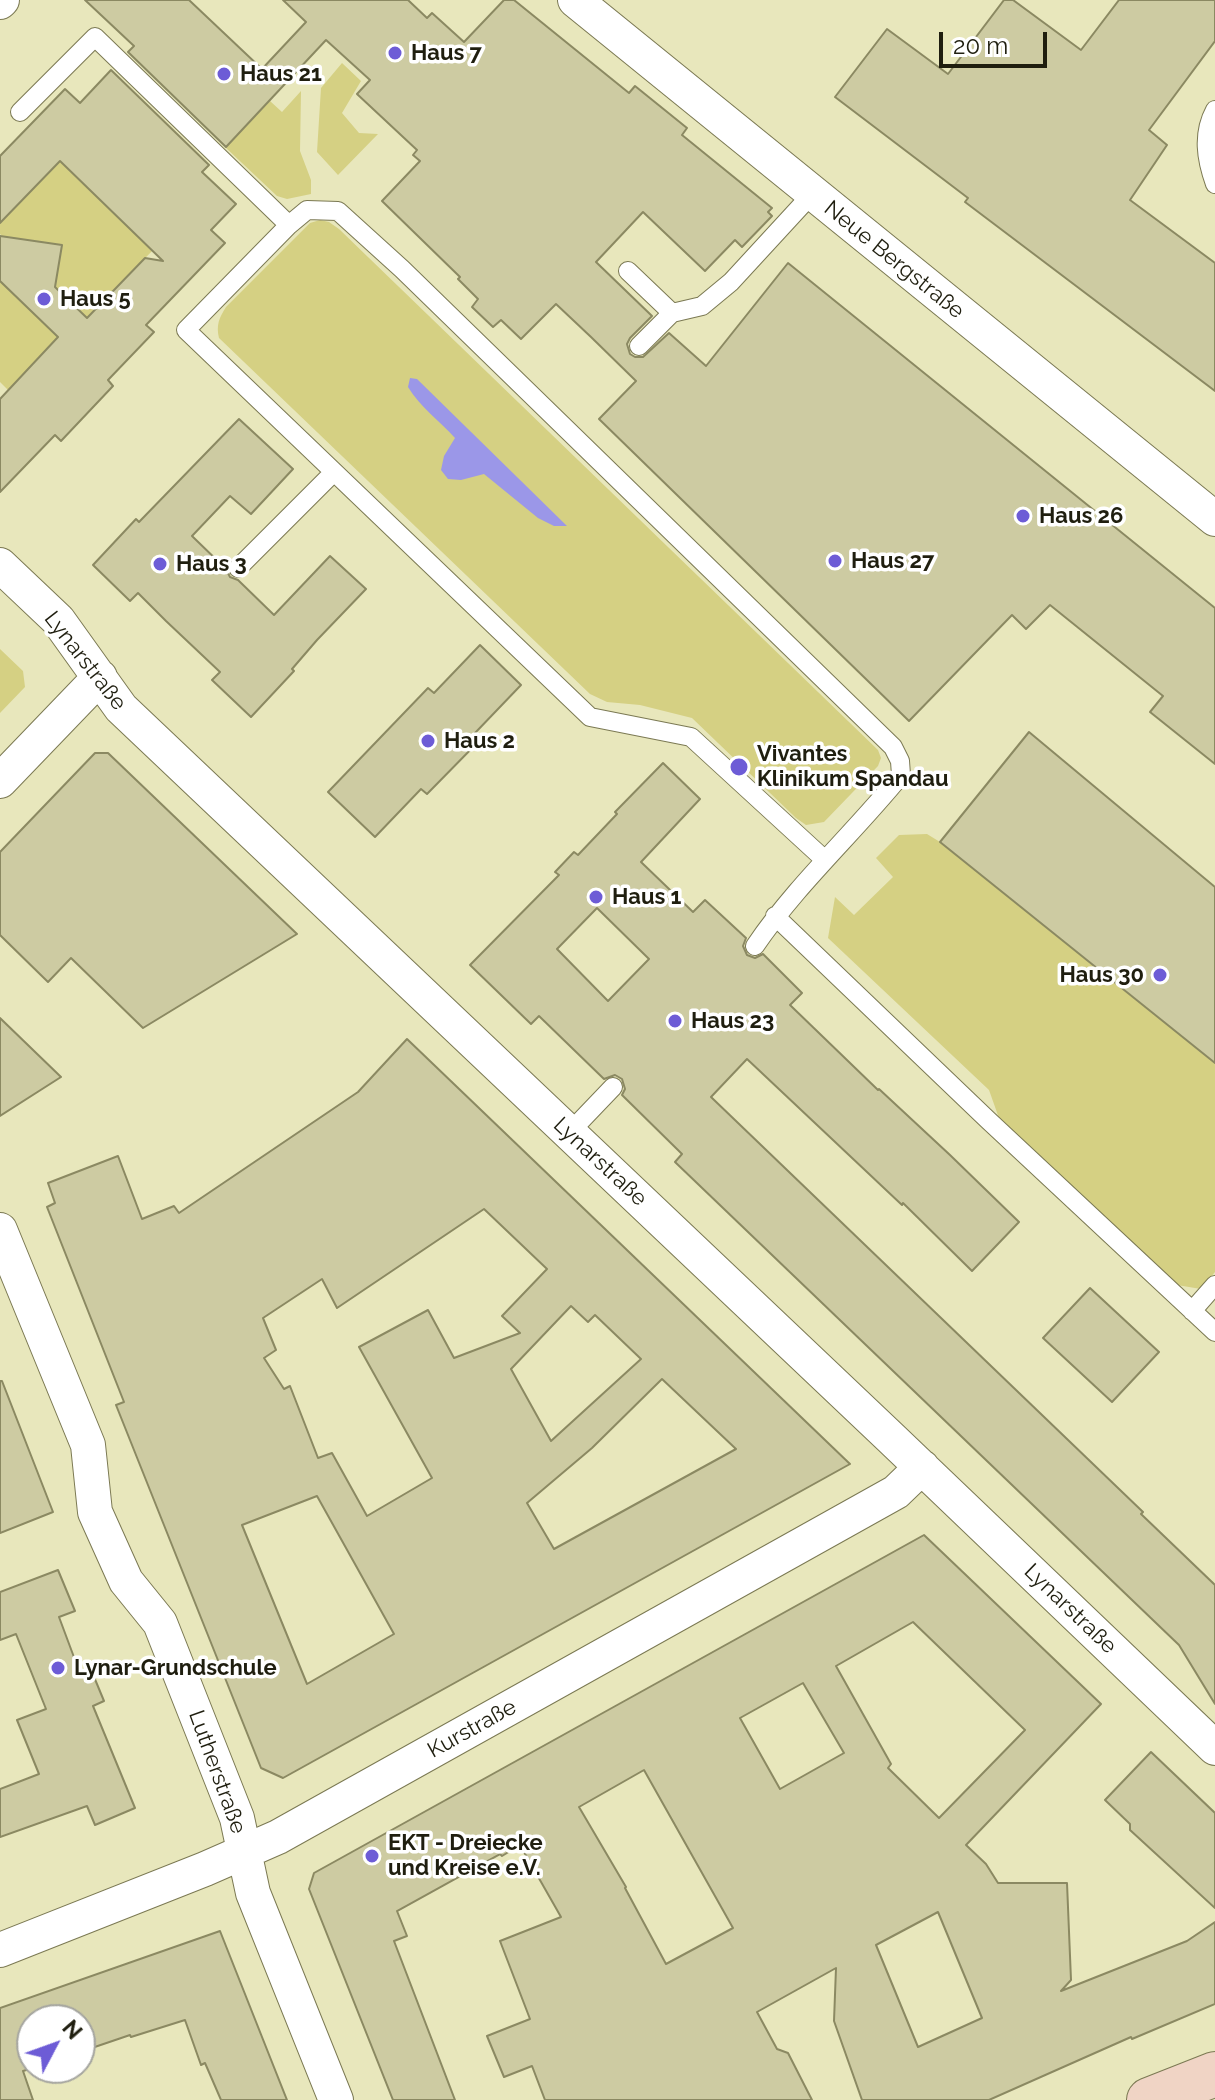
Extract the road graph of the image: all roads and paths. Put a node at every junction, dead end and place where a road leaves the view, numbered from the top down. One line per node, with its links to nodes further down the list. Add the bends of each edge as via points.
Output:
1 (575, 0): 5 (street, Neue Bergstraße)
2 (1215, 110): 4 (lane, via 1207,123 1207,162)
3 (20, 112): 6 (lane, via 95,37)
4 (1215, 184)
5 (812, 194): 8 (lane, via 731,282 702,306); 11 (street, Neue Bergstraße)
6 (289, 225): 10 (lane, via 186,330); 16 (lane, via 307,210 338,211 893,747 901,775)
7 (628, 271): 8 (lane)
8 (672, 313): 9 (lane)
9 (639, 346)
10 (334, 472): 13 (lane); 16 (lane, via 590,717 691,737)
11 (1215, 519)
12 (0, 565): 14 (street, Lynarstraße, via 58,620)
13 (238, 568)
14 (100, 677): 15 (street); 20 (street, Lynarstraße, via 121,708)
15 (0, 781)
16 (825, 860): 17 (lane)
17 (775, 916): 18 (lane); 23 (lane)
18 (755, 946)
19 (613, 1087): 20 (lane)
20 (569, 1133): 25 (street, Lynarstraße)
21 (0, 1230): 27 (street, Lutherstraße, via 88,1445 95,1512 126,1581 160,1623 237,1818)
22 (1215, 1285): 23 (lane)
23 (1192, 1311): 24 (lane)
24 (1215, 1332)
25 (922, 1467): 26 (street, Lynarstraße); 27 (street, Kurstraße, via 896,1492)
26 (1215, 1748)
27 (244, 1852): 28 (street, Kurstraße); 30 (street, Lutherstraße, via 253,1893)
28 (0, 1950)
29 (1215, 2074): 31 (main road)
30 (336, 2100)
31 (1149, 2100)

